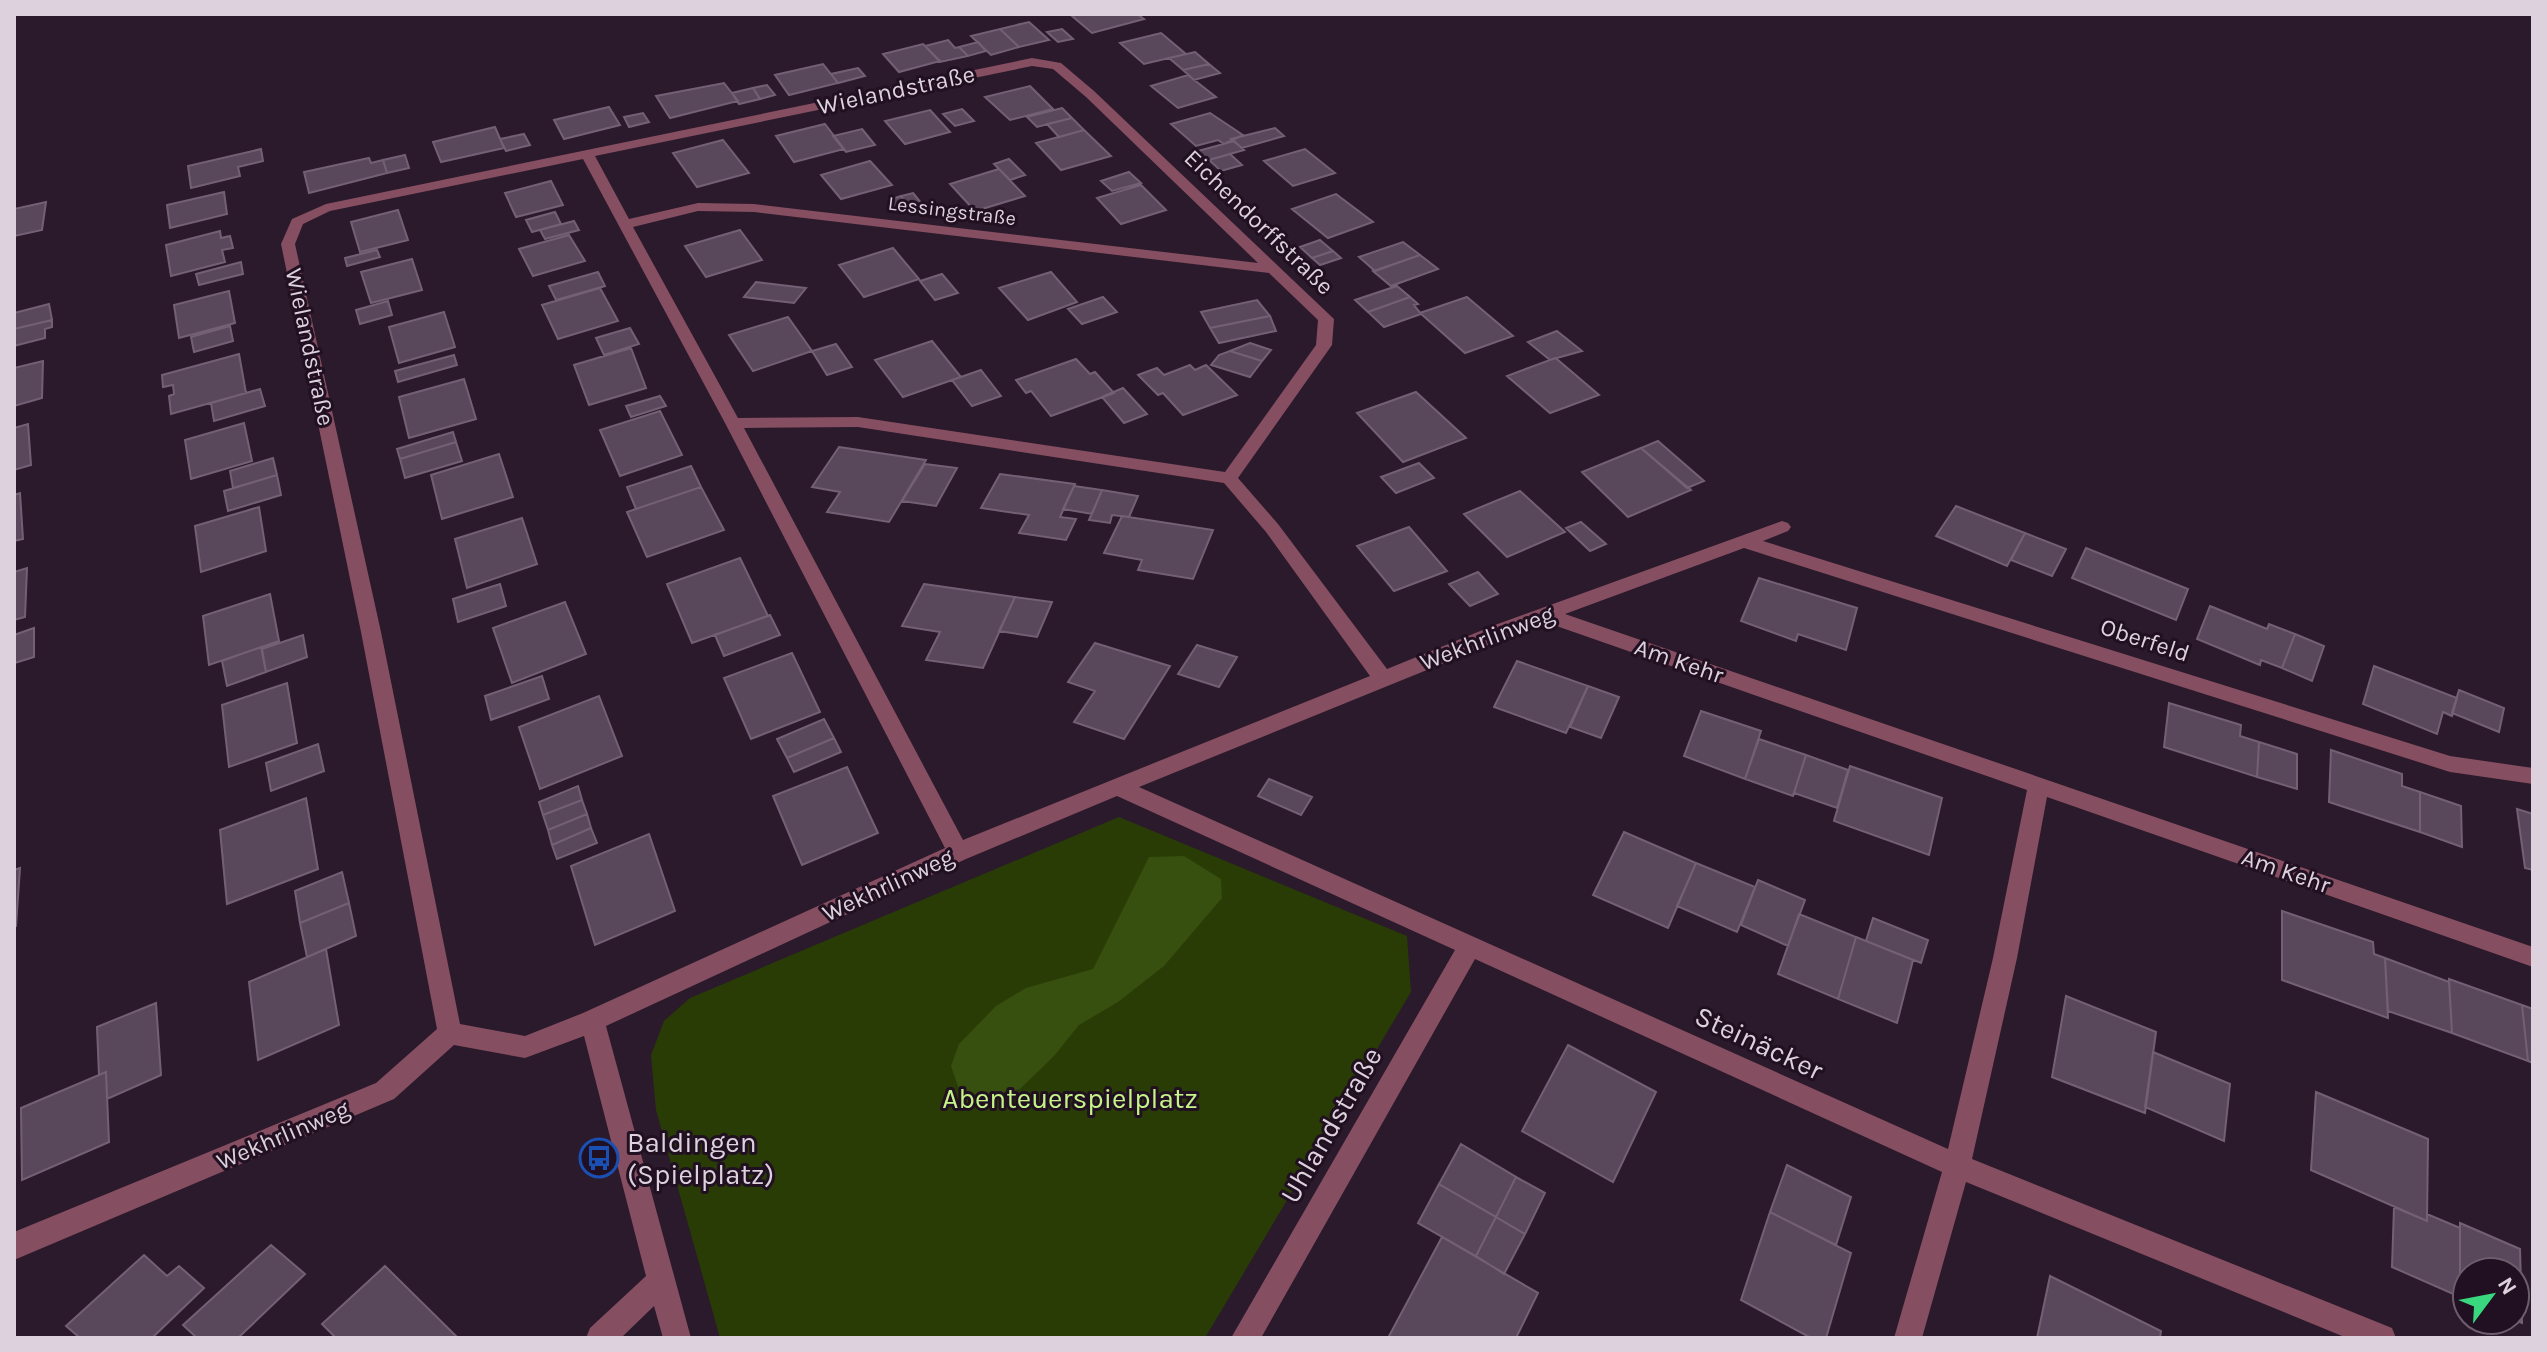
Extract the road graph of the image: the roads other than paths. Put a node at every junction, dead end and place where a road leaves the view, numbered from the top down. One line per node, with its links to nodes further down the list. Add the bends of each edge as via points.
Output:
1 (1082, 87): 2 (street, Wielandstraße, via 1057,66 1032,62); 4 (street, Eichendorffstraße)
2 (586, 153): 3 (street); 18 (street, Wielandstraße, via 326,208 297,222 288,244)
3 (626, 224): 4 (street, Lessingstraße, via 698,207 754,208); 5 (street)
4 (1275, 269): 6 (street, Eichendorffstraße, via 1326,319 1324,345)
5 (733, 423): 6 (street, via 858,422); 14 (street)
6 (1229, 478): 10 (street)
7 (1782, 527): 8 (street, Wekhrlinweg)
8 (1744, 541): 9 (street, Wekhrlinweg); 11 (street, Oberfeld, via 2450,764)
9 (1546, 615): 10 (street, Wekhrlinweg); 12 (street, Am Kehr)
10 (1383, 678): 13 (street, Wekhrlinweg)
11 (2533, 776)
12 (2039, 784): 16 (street, Am Kehr); 19 (street)
13 (1118, 787): 14 (street, Wekhrlinweg); 15 (street, Steinäcker)
14 (958, 852): 17 (street, Wekhrlinweg)
15 (1471, 944): 19 (street, Steinäcker); 24 (street, Uhlandstraße)
16 (2533, 957)
17 (592, 1021): 18 (street, Wekhrlinweg, via 525,1047); 21 (street)
18 (450, 1033): 20 (street, Wekhrlinweg, via 385,1091)
19 (1957, 1166): 25 (street); 26 (street, Steinäcker)
20 (14, 1246)
21 (661, 1281): 22 (street); 23 (street)
22 (600, 1338)
23 (677, 1338)
24 (1245, 1338)
25 (1908, 1338)
26 (2382, 1338)

